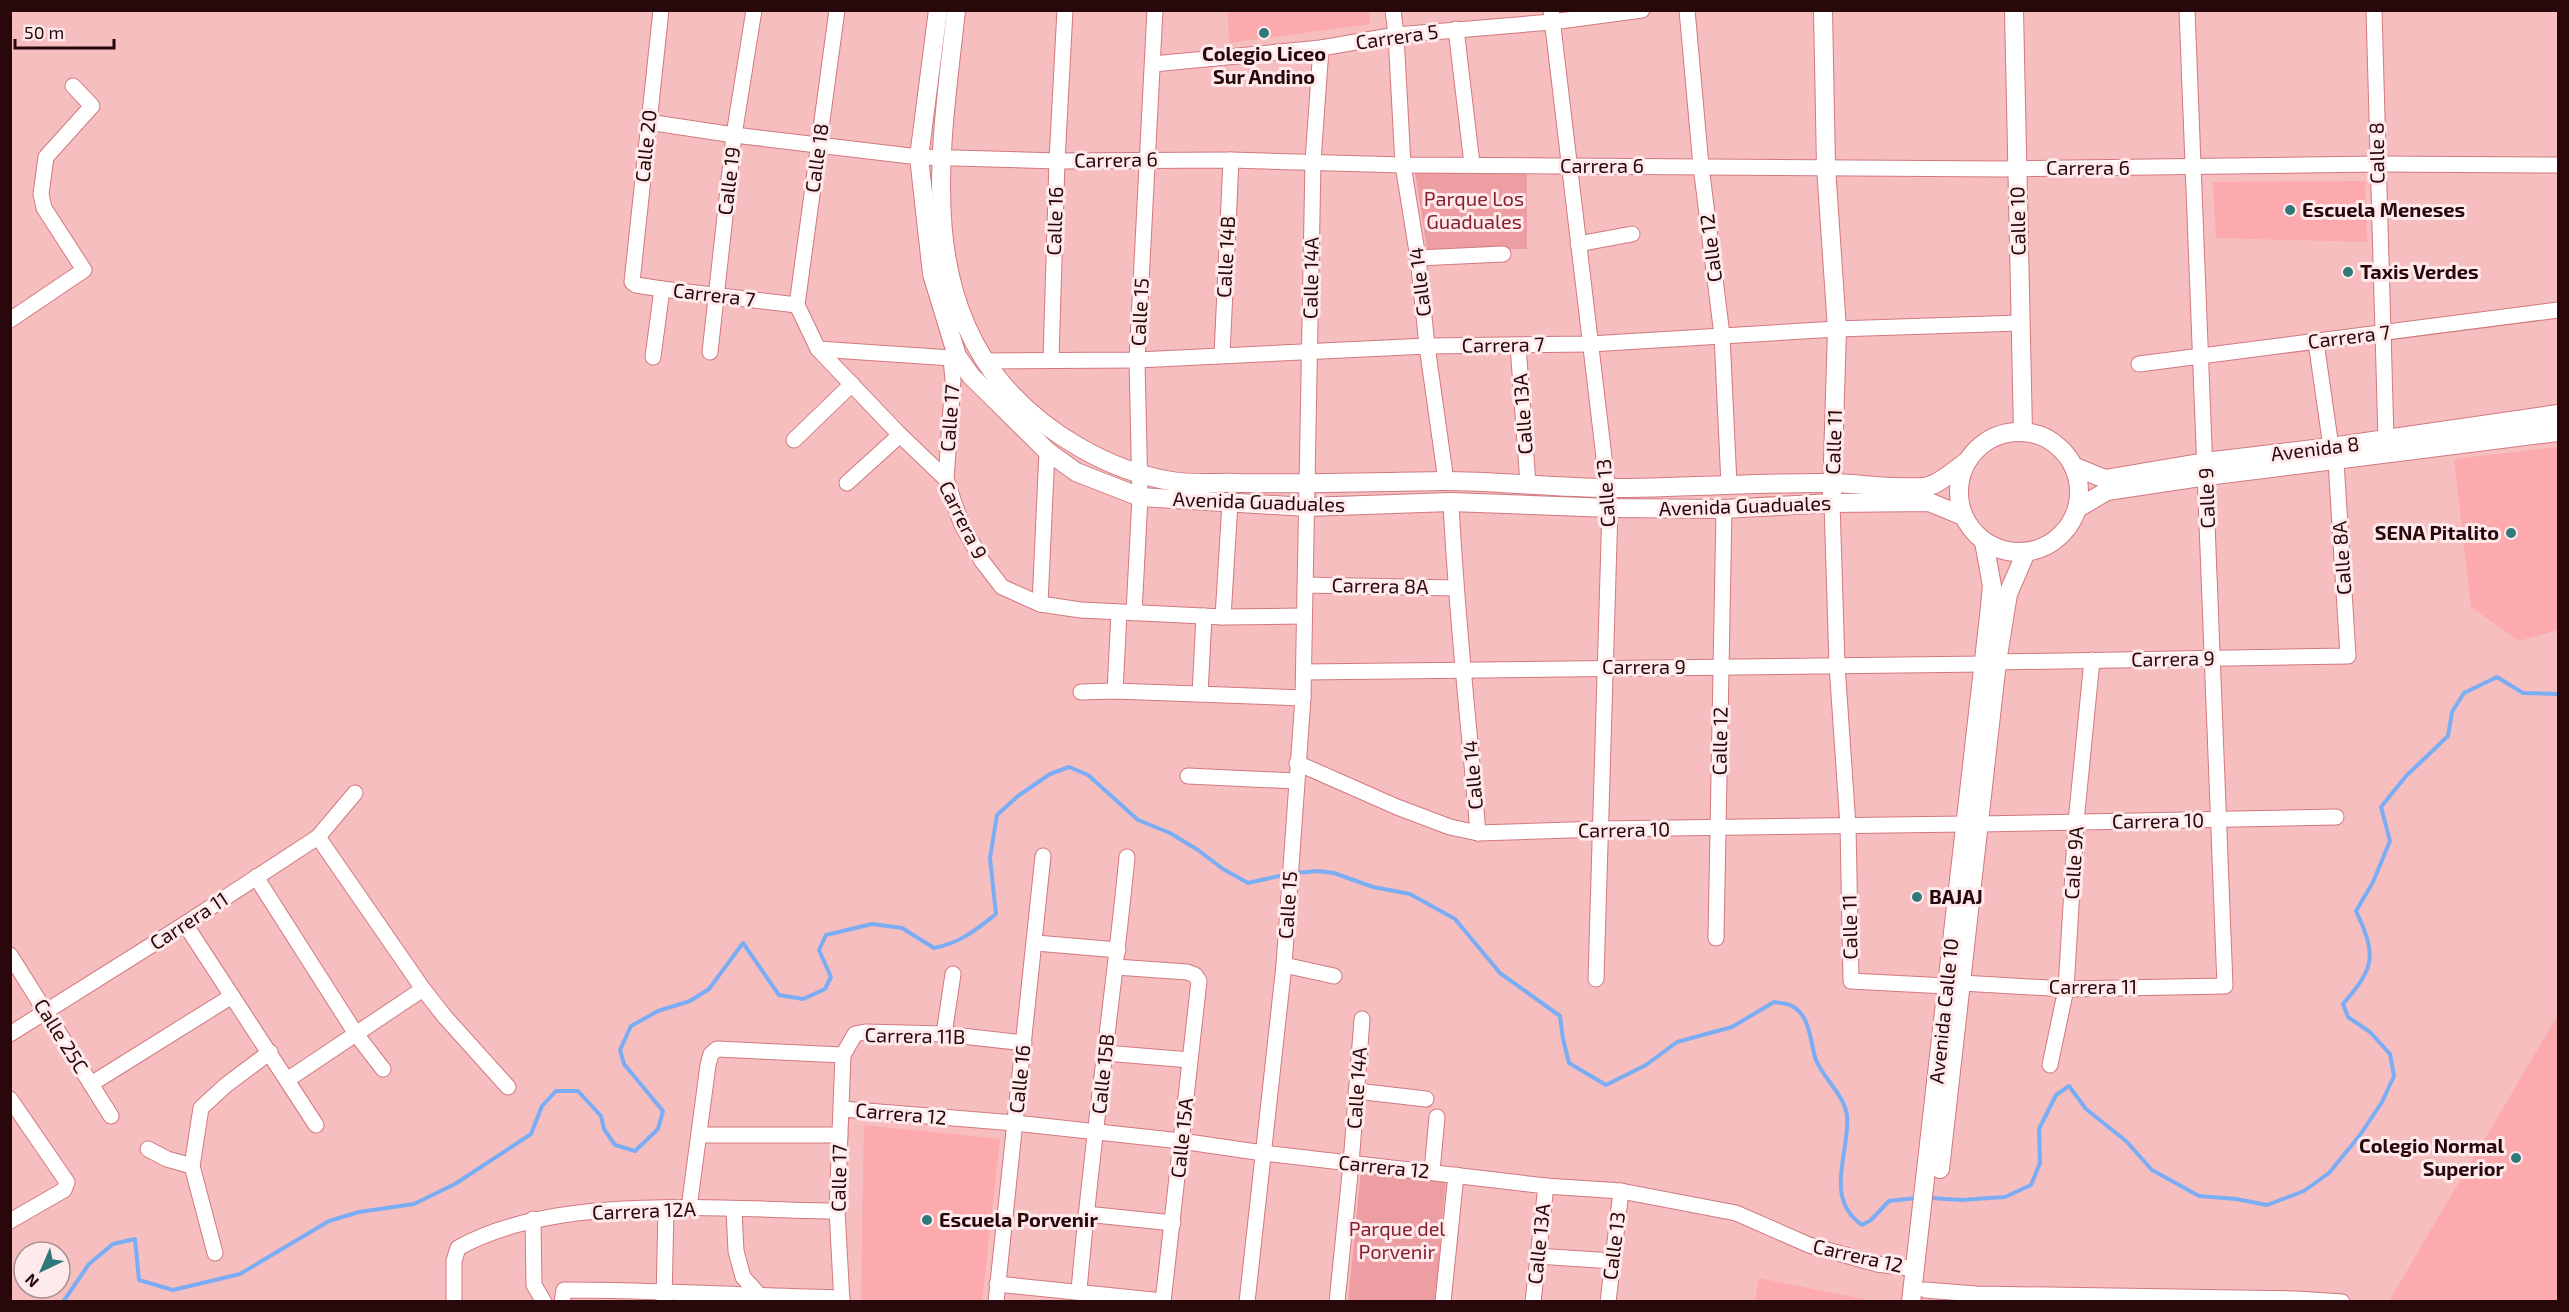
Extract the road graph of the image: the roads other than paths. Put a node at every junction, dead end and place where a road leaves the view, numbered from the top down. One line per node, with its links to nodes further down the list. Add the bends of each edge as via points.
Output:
1 (661, 10): 21 (street, Calle 20)
2 (754, 10): 22 (street, Calle 19)
3 (837, 10): 23 (street, Calle 18)
4 (938, 10): 24 (main road, Avenida Guaduales)
5 (956, 10): 25 (main road, Avenida Guaduales)
6 (1065, 10): 28 (street, Calle 16)
7 (1155, 10): 19 (street, Calle 15)
8 (1392, 10): 17 (street, Calle 14)
9 (1642, 10): 15 (street, Carrera 5)
10 (1687, 10): 34 (street, Calle 12)
11 (1823, 10): 36 (main road, Calle 11)
12 (2014, 10): 37 (main road, Calle 10)
13 (2187, 10): 38 (street, Calle 9)
14 (2374, 10): 31 (street, Calle 8)
15 (1551, 16): 16 (street, Carrera 5); 35 (street, Calle 13)
16 (1456, 29): 17 (street, Carrera 5); 30 (street)
17 (1396, 35): 18 (street, Carrera 5); 32 (street, Calle 14)
18 (1321, 48): 19 (street, Carrera 5); 29 (street, Calle 14A)
19 (1153, 64): 26 (street, Calle 15)
20 (74, 86): 48 (street, via 92,106 46,157 41,201 84,270)
21 (648, 122): 22 (street, Carrera 6); 43 (street, Calle 20)
22 (734, 135): 23 (street, Carrera 6); 45 (street, Calle 19)
23 (819, 144): 24 (street, Carrera 6); 46 (street, Calle 18)
24 (919, 157): 25 (street, Carrera 6); 63 (main road, Avenida Guaduales, via 932,274)
25 (941, 157): 28 (street, Carrera 6); 66 (main road, Avenida Guaduales, via 946,257 964,322)
26 (1149, 159): 27 (street, Carrera 6); 28 (street, Carrera 6); 65 (street, Calle 15)
27 (1231, 160): 29 (street, Carrera 6); 60 (street, Calle 14B)
28 (1057, 161): 64 (street, Calle 16)
29 (1313, 161): 32 (street, Carrera 6); 59 (street, Calle 14A)
30 (1472, 164): 32 (street, Carrera 6); 35 (street, Carrera 6)
31 (2377, 164): 33 (street, Carrera 6); 38 (street, Carrera 6); 51 (street, Calle 8)
32 (1403, 165): 42 (street, Calle 14)
33 (2559, 165)
34 (1701, 166): 35 (street, Carrera 6); 36 (street, Carrera 6); 52 (street, Calle 12)
35 (1569, 167): 40 (street, Calle 13)
36 (1826, 167): 37 (street, Carrera 6); 50 (main road, Calle 11)
37 (2017, 168): 38 (street, Carrera 6); 49 (main road, Calle 10)
38 (2194, 168): 61 (street, Calle 9)
39 (1632, 234): 40 (street)
40 (1578, 244): 54 (street, Calle 13)
41 (1503, 254): 42 (street)
42 (1418, 258): 56 (street, Calle 14)
43 (632, 282): 44 (street, Carrera 7)
44 (662, 289): 45 (street, Carrera 7); 62 (street)
45 (716, 296): 46 (street, Carrera 7); 58 (street, Calle 19)
46 (797, 305): 57 (street, Carrera 9)
47 (2559, 310): 51 (street, Carrera 7)
48 (10, 320)
49 (2020, 323): 50 (street, Carrera 7); 70 (main road, Calle 10)
50 (1837, 329): 52 (street, Carrera 7); 84 (main road, Calle 11)
51 (2383, 333): 53 (street, Carrera 7); 73 (street, Calle 8)
52 (1722, 335): 54 (street, Carrera 7); 87 (street, Calle 12)
53 (2316, 342): 61 (street, Carrera 7); 76 (street, Calle 8A)
54 (1590, 344): 55 (street, Carrera 7); 88 (street, Calle 13)
55 (1518, 345): 56 (street, Carrera 7); 86 (street, Calle 13A)
56 (1427, 346): 59 (street, Carrera 7); 82 (street, Calle 14)
57 (818, 349): 63 (street); 68 (street, Carrera 9)
58 (710, 352)
59 (1310, 353): 60 (street, Carrera 7); 85 (street, Calle 14A)
60 (1222, 355): 65 (street, Carrera 7)
61 (2201, 355): 67 (street, Carrera 7); 79 (street, Calle 9)
62 (653, 357)
63 (954, 357): 75 (main road, Avenida Guaduales); 81 (street, Calle 17)
64 (1051, 359): 65 (street, Carrera 7); 66 (street, Carrera 7)
65 (1137, 360): 80 (street, Calle 15)
66 (985, 361): 80 (main road, Avenida Guaduales, via 1004,387 1049,429 1097,456)
67 (2139, 364)
68 (852, 384): 72 (street, Carrera 9); 74 (street)
69 (2559, 414): 73 (main road, Avenida 8)
70 (2023, 432): 77 (main road, via 1990,439); 78 (main road, via 2053,442)
71 (2559, 432): 76 (main road, Avenida 8)
72 (900, 435): 81 (street, Carrera 9); 83 (street)
73 (2386, 439): 76 (main road, Avenida 8)
74 (794, 440)
75 (1047, 451): 89 (main road, Avenida Guaduales, via 1076,472); 102 (street)
76 (2334, 454): 79 (main road, Avenida 8); 107 (street, Calle 8A)
77 (1966, 462): 84 (main road, Avenida Guaduales, via 1929,487); 97 (main road, via 1958,489)
78 (2073, 466): 79 (main road, Avenida 8, via 2105,479); 95 (main road, via 2079,486)
79 (2206, 469): 95 (main road, Avenida 8, via 2107,491); 108 (street, Calle 9)
80 (1139, 473): 85 (main road, Avenida Guaduales, via 1173,482); 89 (street, Calle 15)
81 (946, 479): 102 (street, Carrera 9, via 961,523 982,561 1002,587)
82 (1446, 481): 85 (main road, Avenida Guaduales); 86 (main road, Avenida Guaduales)
83 (847, 483)
84 (1833, 483): 87 (main road, Avenida Guaduales); 92 (main road, Calle 11)
85 (1308, 484): 93 (street, Calle 14A)
86 (1528, 484): 88 (main road, Avenida Guaduales)
87 (1729, 485): 88 (main road, Avenida Guaduales)
88 (1608, 488): 94 (street, Calle 13)
89 (1140, 497): 91 (main road, Avenida Guaduales); 103 (street, Calle 15)
90 (1451, 502): 93 (main road, Avenida Guaduales); 94 (main road, Avenida Guaduales); 101 (street, Calle 14)
91 (1230, 503): 93 (main road, Avenida Guaduales); 106 (street)
92 (1832, 503): 96 (main road, Avenida Guaduales); 97 (main road, Avenida Guaduales, via 1929,502); 111 (street, Calle 11)
93 (1307, 507): 100 (street, Calle 15)
94 (1610, 508): 96 (main road, Avenida Guaduales); 112 (street, Calle 13)
95 (2078, 508): 99 (main road, via 2073,521 2053,543)
96 (1724, 509): 113 (street, Calle 12)
97 (1963, 516): 98 (main road)
98 (1984, 542): 99 (main road, via 1997,549); 110 (main road, Avenida Calle 10, via 1992,586)
99 (2026, 552): 110 (main road, Avenida Calle 10, via 2008,594)
100 (1305, 585): 101 (street, Carrera 8A); 105 (street, Calle 15)
101 (1455, 588): 114 (street, Calle 14)
102 (1040, 604): 103 (street, Carrera 9)
103 (1127, 613): 104 (street, Carrera 9); 116 (street, Calle 15)
104 (1204, 616): 106 (street, Carrera 9); 118 (street)
105 (1303, 616): 106 (street, Carrera 9); 115 (street, Calle 15)
106 (1223, 617)
107 (2348, 656): 108 (street, Carrera 9)
108 (2213, 658): 109 (street, Carrera 9); 125 (street, Calle 9)
109 (2092, 660): 110 (street, Carrera 9); 126 (street, Calle 9A)
110 (1991, 663): 111 (street, Carrera 9); 127 (main road, Avenida Calle 10)
111 (1837, 665): 113 (street, Carrera 9); 128 (street, Calle 11)
112 (1605, 667): 113 (street, Carrera 9); 114 (street, Carrera 9); 129 (street, Calle 13)
113 (1721, 667): 130 (street, Calle 12)
114 (1465, 670): 115 (street, Carrera 9); 131 (street, Calle 14)
115 (1304, 672): 119 (street, Calle 15)
116 (1115, 691): 117 (street); 118 (street)
117 (1081, 692)
118 (1200, 694): 119 (street)
119 (1303, 698): 120 (street, Calle 15)
120 (1297, 764): 122 (street, Calle 15); 131 (street, Carrera 10, via 1397,807)
121 (1188, 777): 122 (street)
122 (1296, 780): 141 (street, Calle 15)
123 (355, 793): 132 (street, Carrera 11)
124 (2336, 817): 125 (street, Carrera 10)
125 (2219, 819): 126 (street, Carrera 10); 148 (street, Calle 9)
126 (2076, 822): 127 (street, Carrera 10); 149 (street, Calle 9A)
127 (1973, 824): 128 (street, Carrera 10); 147 (main road, Avenida Calle 10)
128 (1848, 826): 130 (street, Carrera 10); 146 (street, Calle 11)
129 (1600, 829): 130 (street, Carrera 10); 131 (street, Carrera 10); 145 (street, Calle 13)
130 (1718, 829): 137 (street, Calle 12)
131 (1478, 833)
132 (318, 837): 135 (street, Carrera 11); 150 (street)
133 (1044, 856): 138 (street, Calle 16)
134 (1126, 857): 139 (street, Calle 15B)
135 (256, 877): 136 (street, Carrera 11); 155 (street)
136 (185, 924): 151 (street); 152 (street, Carrera 11)
137 (1716, 938)
138 (1036, 943): 139 (street); 157 (street, Calle 16)
139 (1118, 950): 142 (street, Calle 15B)
140 (10, 955): 152 (street, Calle 25C)
141 (1284, 965): 144 (street); 180 (street, Calle 15)
142 (1116, 967): 159 (street, Calle 15B); 161 (street, Calle 15A, via 1195,975 1199,981)
143 (953, 974): 156 (street)
144 (1334, 976)
145 (1596, 979)
146 (1851, 981): 147 (street, Carrera 11)
147 (1954, 984): 149 (street, Carrera 11); 187 (main road, Avenida Calle 10)
148 (2225, 986): 149 (street, Carrera 11)
149 (2066, 989): 162 (street, Calle 9A)
150 (423, 990): 155 (street); 166 (street)
151 (232, 996): 158 (street); 165 (street)
152 (46, 1012): 154 (street, Carrera 11); 165 (street, Calle 25C)
153 (1362, 1019): 167 (street, Calle 14A)
154 (10, 1034)
155 (356, 1034): 163 (street); 164 (street)
156 (945, 1034): 157 (street, Carrera 11B); 160 (street, Carrera 11B, via 855,1034)
157 (1023, 1043): 173 (street, Calle 16)
158 (270, 1052): 164 (street); 182 (street, via 201,1108)
159 (1105, 1053): 161 (street); 175 (street, Calle 15B)
160 (843, 1055): 170 (street, Calle 17); 176 (street, Carrera 11B, via 717,1049 708,1065)
161 (1190, 1060): 178 (street, Calle 15A)
162 (2050, 1065)
163 (382, 1069)
164 (287, 1080): 174 (street)
165 (91, 1084): 171 (street, Calle 25C)
166 (508, 1087)
167 (1356, 1091): 169 (street); 181 (street, Calle 14A)
168 (10, 1099): 194 (street, via 67,1182 64,1190)
169 (1426, 1099)
170 (842, 1109): 173 (street, Carrera 12); 177 (street, Calle 17)
171 (111, 1116)
172 (1437, 1117): 183 (street)
173 (1015, 1123): 175 (street, Carrera 12); 200 (street, Calle 16)
174 (316, 1125)
175 (1097, 1133): 178 (street, Carrera 12); 192 (street, Calle 15B)
176 (700, 1135): 177 (street, Carrera 12); 189 (street)
177 (840, 1135): 191 (street, Calle 17)
178 (1181, 1141): 180 (street, Carrera 12); 195 (street, Calle 15A)
179 (148, 1149): 182 (street)
180 (1263, 1153): 181 (street, Carrera 12); 214 (street, Calle 15)
181 (1351, 1164): 183 (street, Carrera 12); 215 (street, Calle 14A)
182 (192, 1166): 196 (street)
183 (1432, 1171): 184 (street, Carrera 12)
184 (1456, 1175): 185 (street, Carrera 12); 216 (street)
185 (1546, 1186): 186 (street, Carrera 12); 197 (street, Calle 13A)
186 (1621, 1191): 198 (street, Calle 13); 199 (street, Carrera 12, via 1736,1213 1809,1245 1877,1264)
187 (1929, 1205): 199 (main road, Avenida Calle 10); 204 (main road, Avenida Calle 10)
188 (666, 1208): 189 (street, Carrera 12A); 193 (street, Carrera 12A); 203 (street)
189 (689, 1208): 190 (street, Carrera 12A)
190 (734, 1210): 191 (street, Carrera 12A); 207 (street, via 736,1251 743,1276)
191 (837, 1211): 208 (street, Calle 17)
192 (1086, 1214): 195 (street); 201 (street, Calle 15B)
193 (533, 1219): 211 (street, Carrera 12A, via 458,1248 454,1261); 212 (street, via 534,1285)
194 (10, 1221)
195 (1173, 1223): 210 (street, Calle 15A)
196 (215, 1253)
197 (1537, 1256): 198 (street); 217 (street, Calle 13A)
198 (1613, 1261): 218 (street, Calle 13)
199 (1916, 1269): 204 (main road, Avenida Calle 10)
200 (997, 1284): 201 (street); 213 (street, Calle 16)
201 (1079, 1291): 210 (street)
202 (563, 1296): 203 (street)
203 (664, 1296): 207 (street)
204 (1920, 1298): 205 (street, Carrera 12)
205 (1976, 1298): 206 (street, Carrera 12)
206 (2104, 1298): 209 (street, Carrera 12)
207 (760, 1299): 208 (street)
208 (842, 1300)
209 (2297, 1300): 219 (street, Carrera 12)
210 (1163, 1301)
211 (454, 1302)
212 (544, 1302)
213 (996, 1302)
214 (1247, 1302)
215 (1337, 1302)
216 (1443, 1302)
217 (1533, 1302)
218 (1608, 1302)
219 (2342, 1302)

